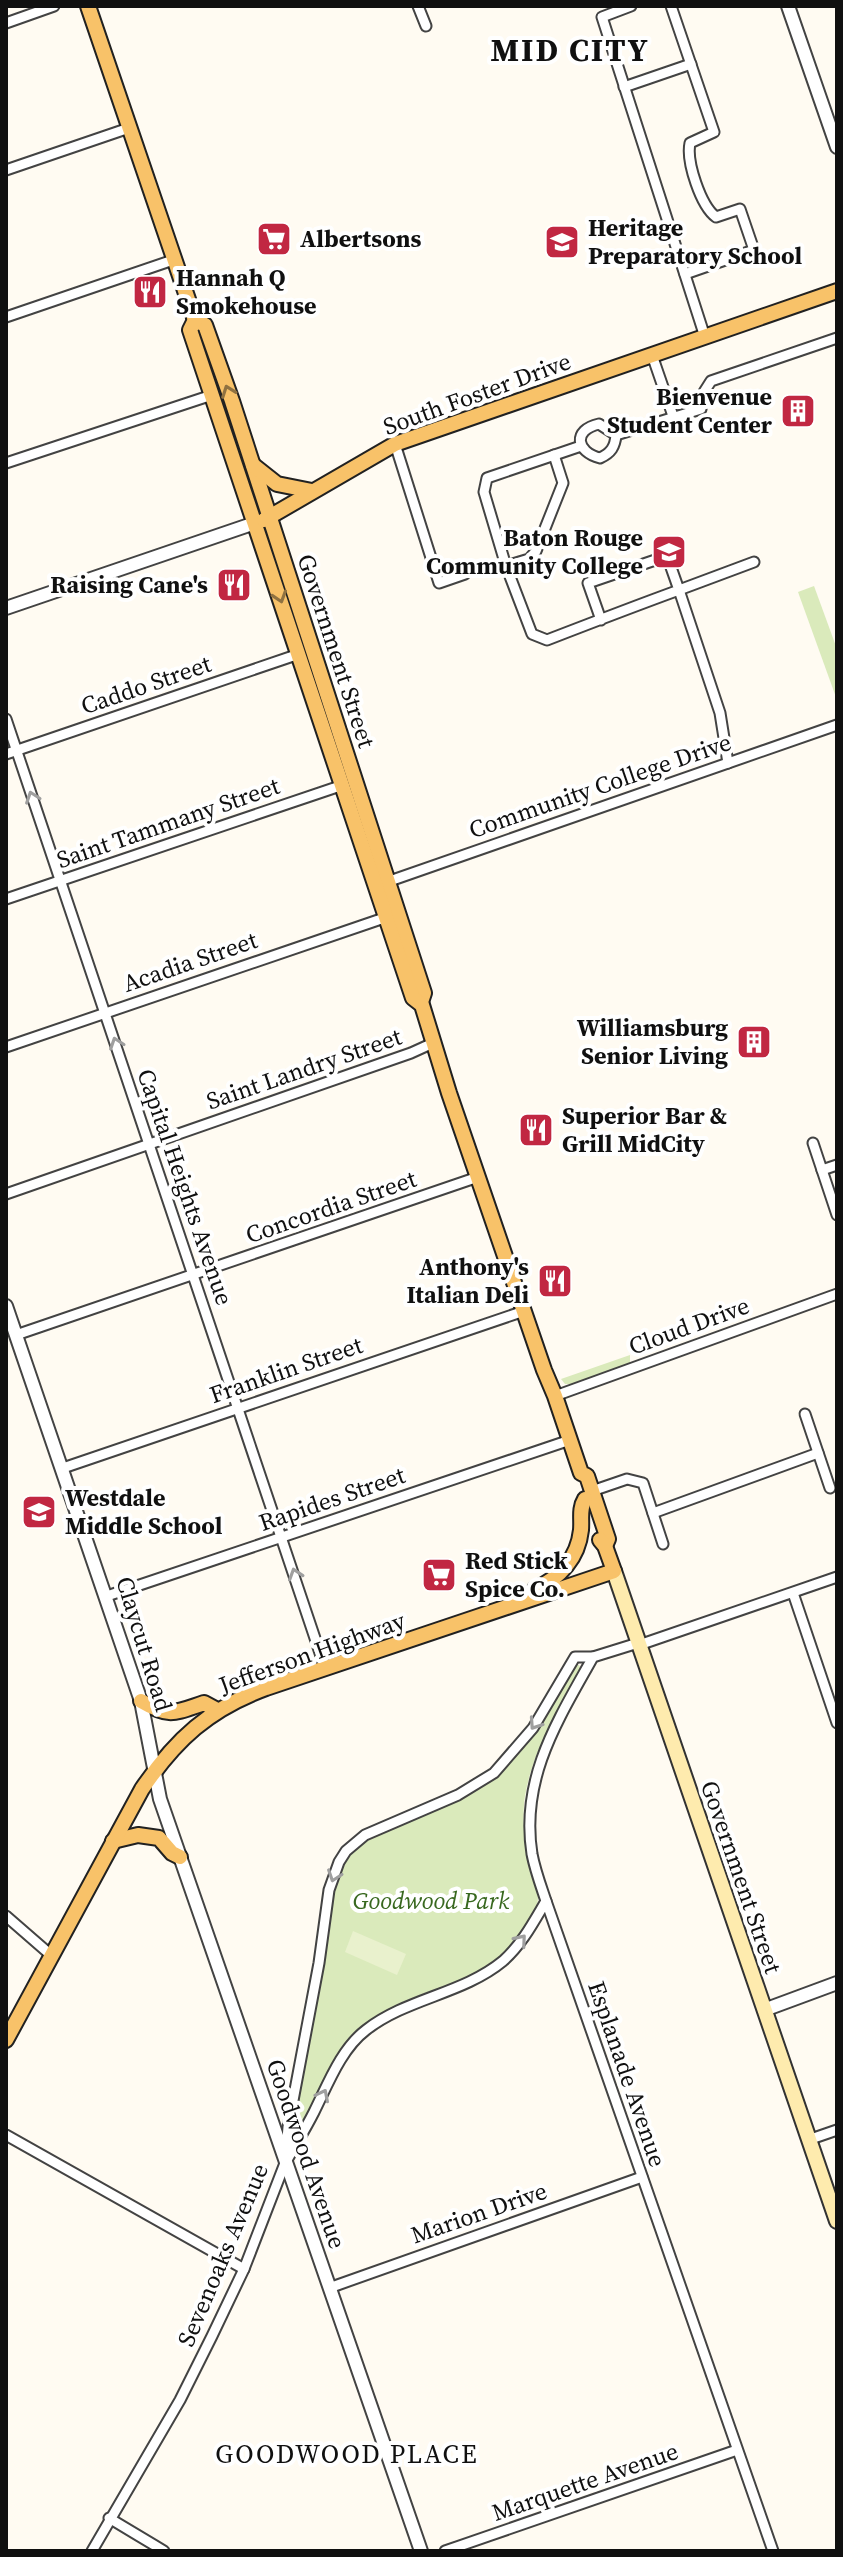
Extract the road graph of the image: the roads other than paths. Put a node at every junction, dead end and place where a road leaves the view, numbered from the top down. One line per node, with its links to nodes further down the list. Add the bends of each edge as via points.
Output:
1 (54, 6): 7 (street)
2 (88, 6): 11 (main road, Government Street)
3 (418, 6): 8 (street)
4 (631, 6): 10 (street, via 602,17)
5 (671, 6): 9 (street)
6 (788, 6): 12 (street)
7 (6, 23)
8 (426, 26)
9 (691, 64): 10 (street); 15 (street, via 714,132 690,143 688,155 707,211 716,217 740,209 754,250)
10 (624, 87): 15 (street)
11 (129, 128): 13 (street); 14 (main road, Government Street)
12 (837, 147)
13 (6, 170)
14 (173, 260): 17 (street); 18 (main road, Government Street)
15 (685, 274): 19 (street)
16 (837, 291): 19 (main road, South Foster Drive)
17 (6, 317)
18 (195, 320): 22 (main road, Government Street, via 190,330); 29 (main road, Government Street, one-way to 18, via 205,325)
19 (705, 337): 21 (main road, South Foster Drive)
20 (837, 338): 23 (street, via 711,381 701,409)
21 (652, 355): 23 (street); 25 (main road, South Foster Drive)
22 (212, 395): 28 (street); 31 (main road, Government Street)
23 (673, 416): 24 (street)
24 (616, 435): 26 (street, via 599,424 588,426); 26 (street, via 609,454 600,458)
25 (395, 444): 30 (main road, South Foster Drive); 34 (street, via 439,583)
26 (581, 446): 27 (street)
27 (554, 455): 33 (street, via 563,483 536,551 529,559); 33 (street, via 487,478 484,492)
28 (6, 463)
29 (252, 465): 30 (main road, via 277,484); 31 (main road, Government Street)
30 (312, 491): 31 (main road, South Foster Drive)
31 (262, 520): 36 (street, South Foster Drive); 38 (main road, Government Street, one-way to 38); 46 (main road, Government Street)
32 (754, 562): 35 (street)
33 (506, 566): 37 (street, via 532,634 547,640)
34 (465, 574)
35 (679, 590): 37 (street); 37 (street, via 667,556 588,583); 43 (street, via 720,713)
36 (6, 608)
37 (601, 620)
38 (299, 654): 41 (street, Caddo Street); 44 (main road, Government Street)
39 (6, 719): 41 (street, Capital Heights Avenue)
40 (837, 725): 43 (street, Community College Drive)
41 (17, 750): 42 (street, Caddo Street); 45 (street, Capital Heights Avenue, one-way to 41)
42 (6, 754)
43 (728, 763): 46 (street, Community College Drive)
44 (343, 785): 45 (street, Saint Tammany Street); 46 (main road, Government Street)
45 (61, 881): 47 (street, Saint Tammany Street); 51 (street, Capital Heights Avenue)
46 (382, 884): 48 (main road, Government Street); 49 (main road, Government Street)
47 (6, 899)
48 (387, 917): 49 (main road, via 396,921); 50 (main road, Government Street, via 413,998); 51 (street, Acadia Street)
49 (411, 953): 50 (main road, Government Street, via 424,993)
50 (421, 1002): 52 (main road, Government Street)
51 (105, 1013): 53 (street, Acadia Street); 54 (street, Capital Heights Avenue, one-way to 51)
52 (433, 1043): 54 (street, Saint Landry Street); 58 (main road, Government Street)
53 (6, 1047)
54 (150, 1143): 59 (street, Saint Landry Street); 61 (street, Capital Heights Avenue)
55 (813, 1143): 57 (street)
56 (837, 1165): 57 (street)
57 (822, 1170): 60 (street)
58 (478, 1177): 61 (street, Concordia Street); 64 (main road, Government Street)
59 (6, 1194)
60 (837, 1215)
61 (194, 1276): 65 (street, Concordia Street); 67 (street, Capital Heights Avenue)
62 (837, 1294): 66 (street, Cloud Drive)
63 (6, 1306): 65 (street, Claycut Road)
64 (524, 1311): 66 (main road, Government Street); 67 (street, Franklin Street)
65 (16, 1335): 71 (street, Claycut Road)
66 (555, 1396): 69 (main road, Government Street)
67 (239, 1407): 71 (street, Franklin Street); 75 (street, Capital Heights Avenue)
68 (805, 1414): 70 (street)
69 (570, 1440): 73 (main road, Government Street, via 581,1473 587,1476); 75 (street, Rapides Street)
70 (818, 1453): 72 (street); 74 (street)
71 (63, 1468): 80 (street, Claycut Road)
72 (830, 1488)
73 (589, 1495): 74 (street, via 627,1479 643,1483); 77 (main road, Government Street); 81 (main road, via 580,1507 580,1535 572,1557 554,1578 535,1589)
74 (653, 1513): 76 (street)
75 (282, 1537): 80 (street, Rapides Street); 84 (street, Capital Heights Avenue, one-way to 75)
76 (663, 1544)
77 (614, 1571): 81 (main road, Jefferson Highway); 82 (main road, Government Street)
78 (837, 1577): 79 (street)
79 (793, 1593): 82 (street); 87 (street)
80 (107, 1596): 85 (street, Claycut Road)
81 (533, 1598): 84 (main road, Jefferson Highway)
82 (639, 1644): 83 (street); 95 (main road, Government Street)
83 (593, 1657): 91 (street, Esplanade Avenue, via 534,1783 530,1830); 100 (street, Sevenoaks Avenue, one-way to 100, via 575,1657 533,1728 494,1773 458,1795 365,1835 339,1862 329,1890)
84 (325, 1668): 86 (main road, Jefferson Highway)
85 (141, 1701): 86 (main road, via 159,1712 204,1703); 88 (street, Claycut Road)
86 (217, 1710): 88 (main road, Jefferson Highway, via 183,1737)
87 (837, 1723)
88 (155, 1770): 89 (main road, Jefferson Highway); 90 (street, Goodwood Avenue)
89 (113, 1841): 90 (main road, via 138,1835 159,1838); 93 (main road, Jefferson Highway)
90 (180, 1857): 100 (street, Goodwood Avenue)
91 (546, 1901): 100 (street, one-way to 91, via 341,2058 364,2031 400,2008 478,1977 502,1961 528,1933); 101 (street, Esplanade Avenue)
92 (6, 1916): 93 (street)
93 (52, 1956): 96 (main road, Jefferson Highway)
94 (837, 1983): 95 (street)
95 (764, 2010): 99 (main road, Government Street)
96 (6, 2040)
97 (837, 2130): 99 (street)
98 (6, 2135): 103 (street)
99 (808, 2140): 102 (main road, Government Street)
100 (285, 2163): 103 (street, Sevenoaks Avenue); 104 (street, Goodwood Avenue)
101 (642, 2177): 104 (street, Marion Drive); 105 (street, Esplanade Avenue)
102 (837, 2221)
103 (244, 2269): 106 (street, Sevenoaks Avenue, via 180,2400)
104 (329, 2288): 109 (street, Goodwood Avenue)
105 (737, 2450): 110 (street, Marquette Avenue); 111 (street, Esplanade Avenue)
106 (109, 2518): 107 (street, Sevenoaks Avenue); 108 (street)
107 (92, 2551)
108 (164, 2551)
109 (421, 2551)
110 (445, 2551)
111 (773, 2551)

